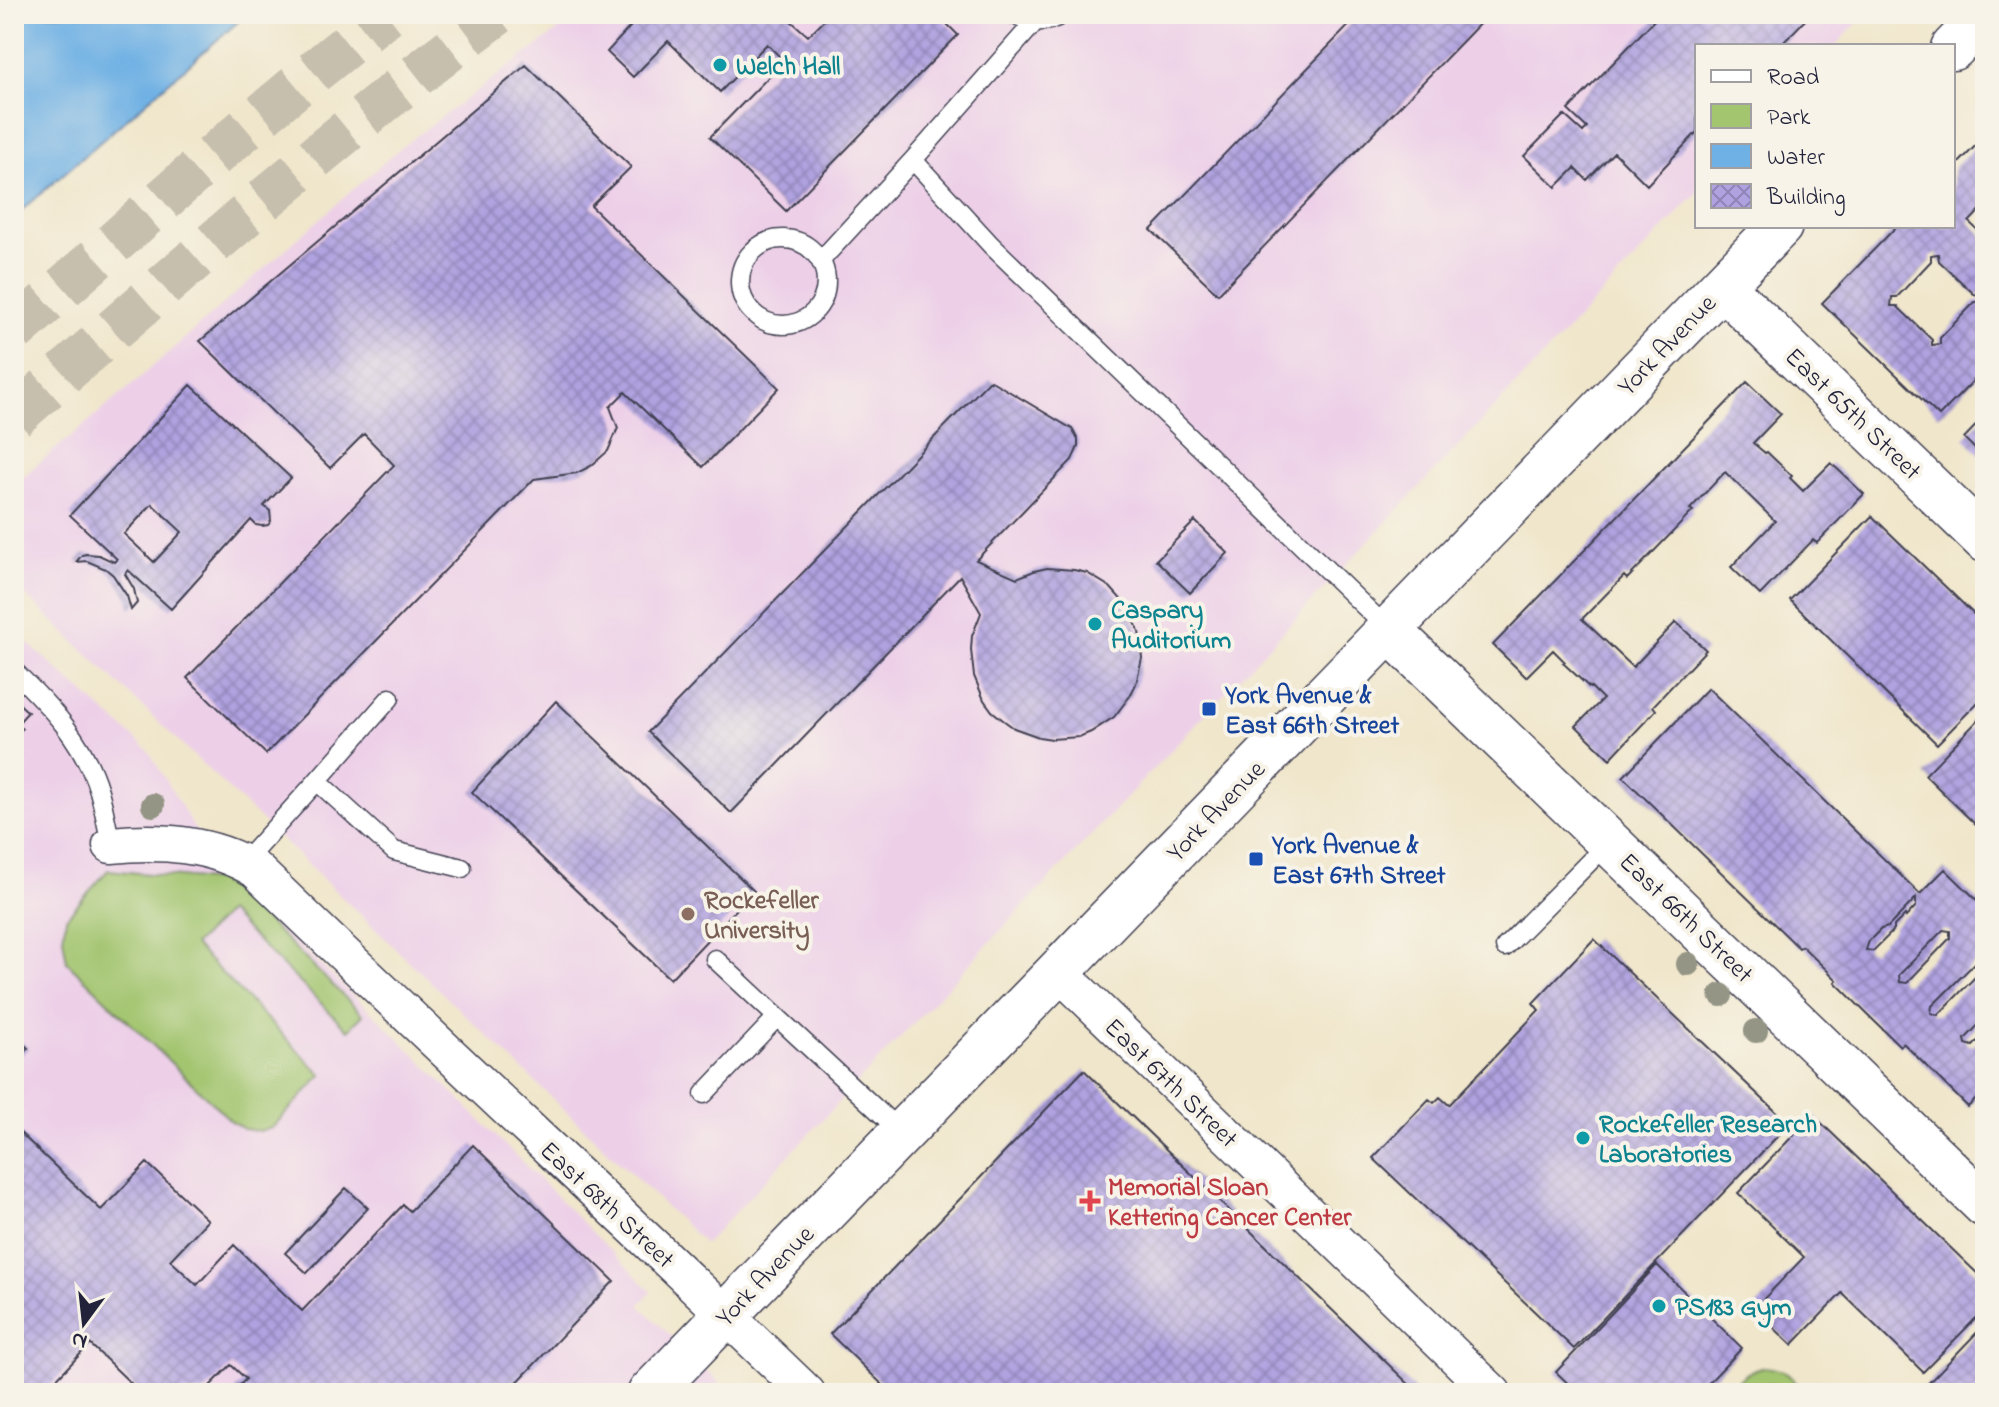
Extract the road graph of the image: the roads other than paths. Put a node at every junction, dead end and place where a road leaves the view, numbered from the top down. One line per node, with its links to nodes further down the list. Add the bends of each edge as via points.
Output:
1 (1012, 14): 4 (lane)
2 (1063, 14): 4 (lane)
3 (1985, 15): 5 (main road)
4 (1034, 23): 6 (lane)
5 (1955, 46)
6 (913, 160): 8 (lane); 11 (lane, via 991,245)
7 (1778, 228): 9 (main road, York Avenue)
8 (821, 260): 8 (lane, via 827,281 824,293 805,320 771,324 747,305 741,293 742,266 759,246 775,239 793,240)
9 (1722, 286): 10 (main road, East 65th Street); 11 (main road, York Avenue)
10 (1985, 540)
11 (1389, 630): 15 (main road, East 66th Street); 21 (main road, York Avenue)
12 (14, 671): 16 (lane, via 78,743 98,790)
13 (390, 698): 14 (lane)
14 (317, 781): 17 (lane); 18 (lane, via 394,851)
15 (1609, 842): 19 (lane); 25 (main road, East 66th Street)
16 (111, 845): 17 (street, via 179,844)
17 (244, 862): 26 (street, East 68th Street)
18 (462, 868)
19 (1505, 947)
20 (715, 959): 22 (lane)
21 (1058, 971): 24 (main road, York Avenue); 29 (street, East 67th Street)
22 (777, 1017): 23 (lane); 24 (lane)
23 (704, 1094)
24 (902, 1133): 26 (main road, York Avenue)
25 (1985, 1205)
26 (726, 1314): 27 (main road, York Avenue); 28 (street, East 68th Street)
27 (650, 1393)
28 (807, 1393)
29 (1493, 1393)

